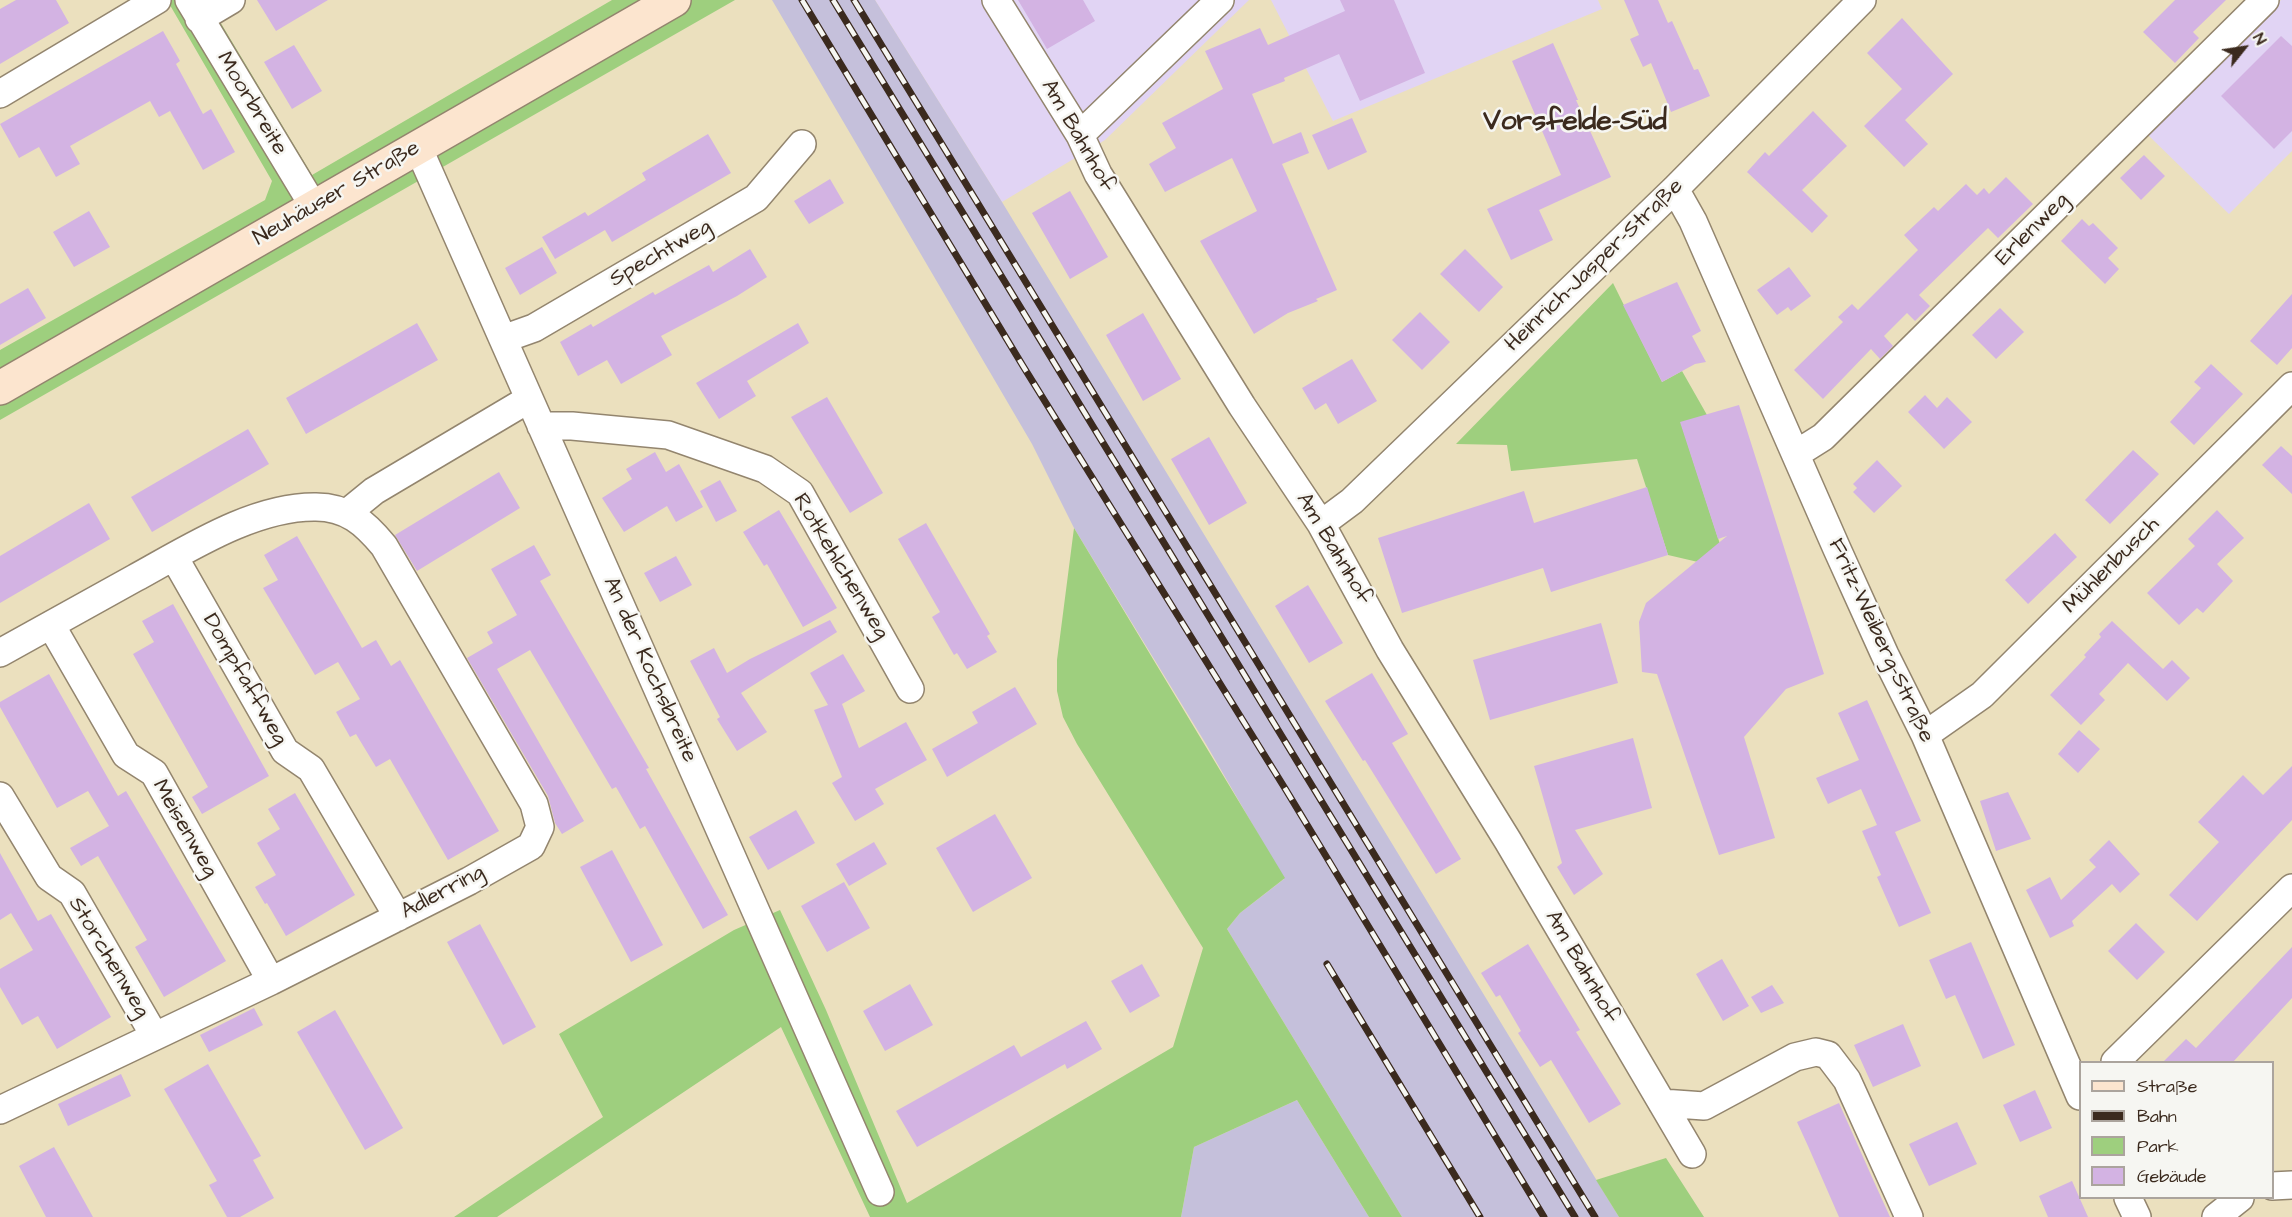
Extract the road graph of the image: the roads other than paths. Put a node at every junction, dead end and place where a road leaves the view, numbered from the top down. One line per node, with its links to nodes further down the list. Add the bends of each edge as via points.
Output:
1 (157, 0): 9 (street)
2 (231, 0): 8 (street)
3 (674, 0): 12 (main road, Neuhäuser Straße)
4 (996, 0): 10 (street, Am Bahnhof)
5 (1221, 0): 10 (street)
6 (1862, 0): 13 (street, Heinrich-Jasper-Straße)
7 (2265, 0): 20 (street, Erlenweg, via 1823,437)
8 (194, 9): 14 (street, Moorbreite)
9 (0, 94)
10 (1080, 135): 22 (street, Am Bahnhof, via 1098,174 1242,406)
11 (802, 144): 15 (street, Spechtweg, via 756,198 534,328)
12 (418, 147): 14 (main road, Neuhäuser Straße); 15 (street, An der Kochsbreite)
13 (1675, 189): 20 (street, Fritz-Weiberg-Straße, via 1693,221); 22 (street, Heinrich-Jasper-Straße, via 1352,501)
14 (315, 207): 17 (main road, Neuhäuser Straße)
15 (503, 339): 18 (street, An der Kochsbreite)
16 (2292, 386): 27 (street, Mühlenbusch, via 1982,695)
17 (0, 388)
18 (529, 399): 19 (street, An der Kochsbreite); 21 (street, via 374,491)
19 (541, 426): 26 (street, Rotkehlchenweg, via 668,435 765,469 800,493); 40 (street, An der Kochsbreite)
20 (1796, 454): 27 (street, Fritz-Weiberg-Straße)
21 (347, 513): 23 (street, Adlerring, via 317,507 288,509 223,531); 30 (street, Adlerring, via 367,526 384,546 534,804 540,826 531,846)
22 (1321, 524): 35 (street, Am Bahnhof, via 1390,650)
23 (174, 557): 24 (street, Adlerring); 30 (street, Dompfaffweg, via 285,751 310,769)
24 (51, 625): 25 (street, Adlerring); 31 (street, Meisenweg, via 126,755 154,773)
25 (0, 653)
26 (910, 689)
27 (1925, 735): 34 (street, Fritz-Weiberg-Straße)
28 (0, 796): 32 (street, Storchenweg, via 49,877 72,893)
29 (2292, 888): 33 (street)
30 (398, 917): 31 (street, Adlerring)
31 (271, 981): 32 (street, Adlerring)
32 (154, 1035): 36 (street, Adlerring)
33 (2116, 1061)
34 (2079, 1091)
35 (1662, 1103): 37 (street, Am Bahnhof); 43 (street, via 1704,1106 1795,1057 1816,1052 1828,1055 1847,1080)
36 (0, 1110)
37 (1692, 1154)
38 (2292, 1185): 39 (street)
39 (2274, 1186)
40 (880, 1192)
41 (2129, 1199): 44 (street)
42 (2238, 1199): 45 (street)
43 (1909, 1217)
44 (2137, 1217)
45 (2216, 1217)

